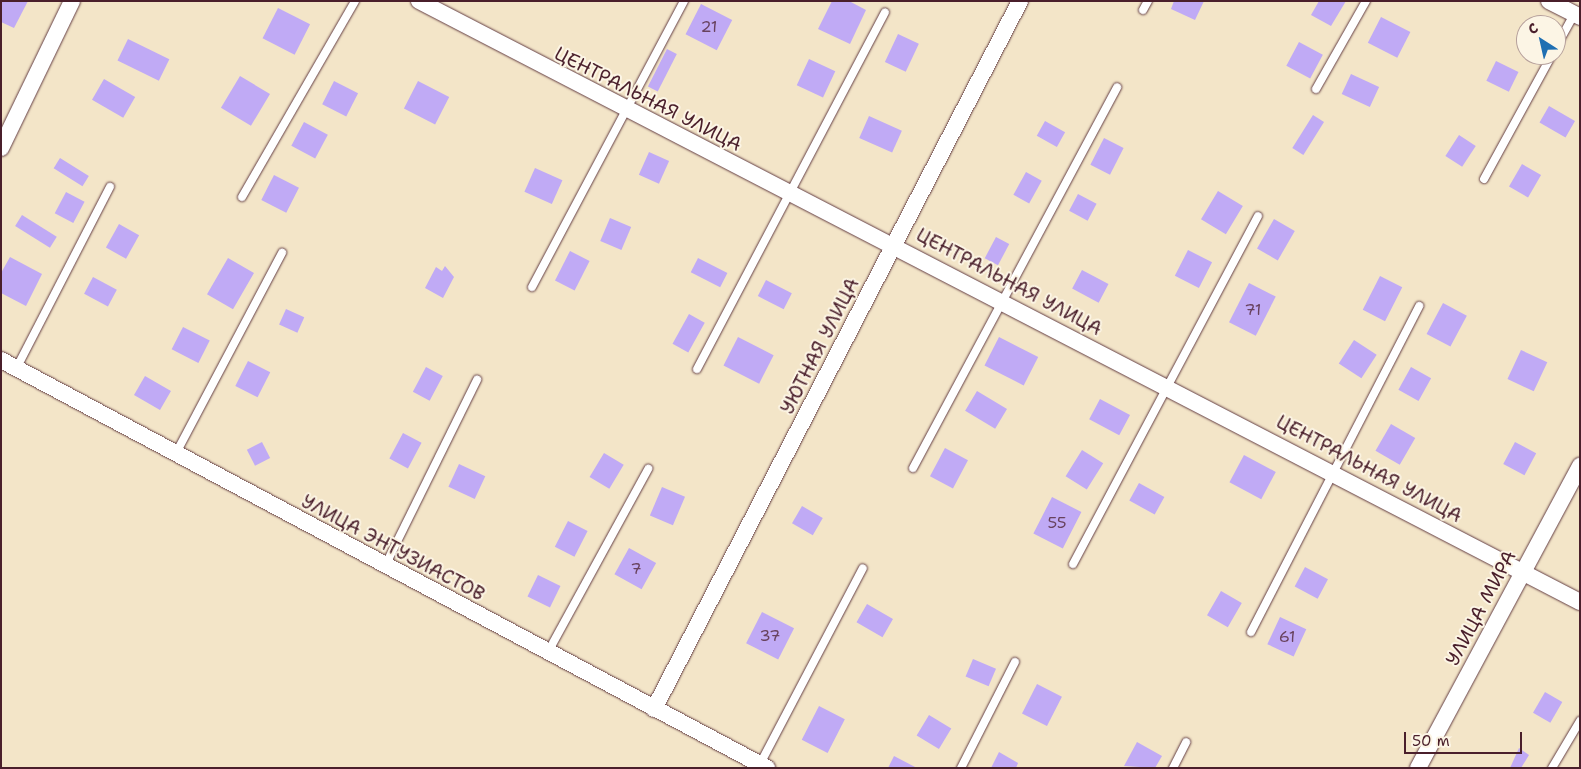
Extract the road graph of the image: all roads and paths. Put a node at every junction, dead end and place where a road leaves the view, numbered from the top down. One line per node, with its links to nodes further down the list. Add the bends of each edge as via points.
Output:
1 (72, 1): 17 (street)
2 (355, 1): 21 (lane)
3 (419, 1): 16 (street, ЦЕНТРАЛЬНАЯ УЛИЦА)
4 (684, 1): 16 (lane)
5 (1020, 1): 23 (street, УЮТНАЯ УЛИЦА)
6 (1148, 1): 9 (lane)
7 (1366, 1): 15 (lane)
8 (1549, 1): 11 (street)
9 (1144, 10)
10 (885, 12): 20 (lane)
11 (1577, 15): 12 (lane)
12 (1566, 32)
13 (1547, 65): 18 (lane)
14 (1117, 87): 26 (lane)
15 (1316, 89)
16 (626, 111): 20 (street, ЦЕНТРАЛЬНАЯ УЛИЦА); 25 (lane)
17 (1, 148)
18 (1484, 179)
19 (110, 187): 29 (lane)
20 (791, 194): 23 (street, ЦЕНТРАЛЬНАЯ УЛИЦА); 30 (lane)
21 (242, 197)
22 (1258, 216): 32 (lane)
23 (896, 245): 26 (street, ЦЕНТРАЛЬНАЯ УЛИЦА); 46 (street, УЮТНАЯ УЛИЦА)
24 (282, 253): 33 (lane)
25 (532, 287)
26 (999, 302): 32 (street, ЦЕНТРАЛЬНАЯ УЛИЦА); 35 (lane)
27 (1420, 306): 37 (lane)
28 (1, 360): 29 (street, УЛИЦА ЭНТУЗИАСТОВ)
29 (16, 368): 33 (street, УЛИЦА ЭНТУЗИАСТОВ)
30 (697, 369)
31 (477, 380): 39 (lane)
32 (1166, 386): 37 (street, ЦЕНТРАЛЬНАЯ УЛИЦА); 38 (lane)
33 (175, 456): 39 (street, УЛИЦА ЭНТУЗИАСТОВ)
34 (1580, 466): 41 (street, УЛИЦА МИРА)
35 (912, 468)
36 (648, 469): 44 (lane)
37 (1334, 472): 41 (street, ЦЕНТРАЛЬНАЯ УЛИЦА); 43 (lane)
38 (1073, 564)
39 (385, 566): 44 (street, УЛИЦА ЭНТУЗИАСТОВ)
40 (863, 568): 49 (lane)
41 (1523, 573): 42 (street, ЦЕНТРАЛЬНАЯ УЛИЦА); 52 (street, УЛИЦА МИРА)
42 (1580, 602)
43 (1251, 632)
44 (548, 653): 46 (street, УЛИЦА ЭНТУЗИАСТОВ)
45 (1015, 662): 50 (lane)
46 (654, 709): 49 (street, УЛИЦА ЭНТУЗИАСТОВ)
47 (1580, 721): 53 (lane)
48 (1186, 742): 51 (lane)
49 (763, 766)
50 (961, 768)
51 (1173, 768)
52 (1418, 768)
53 (1552, 768)

